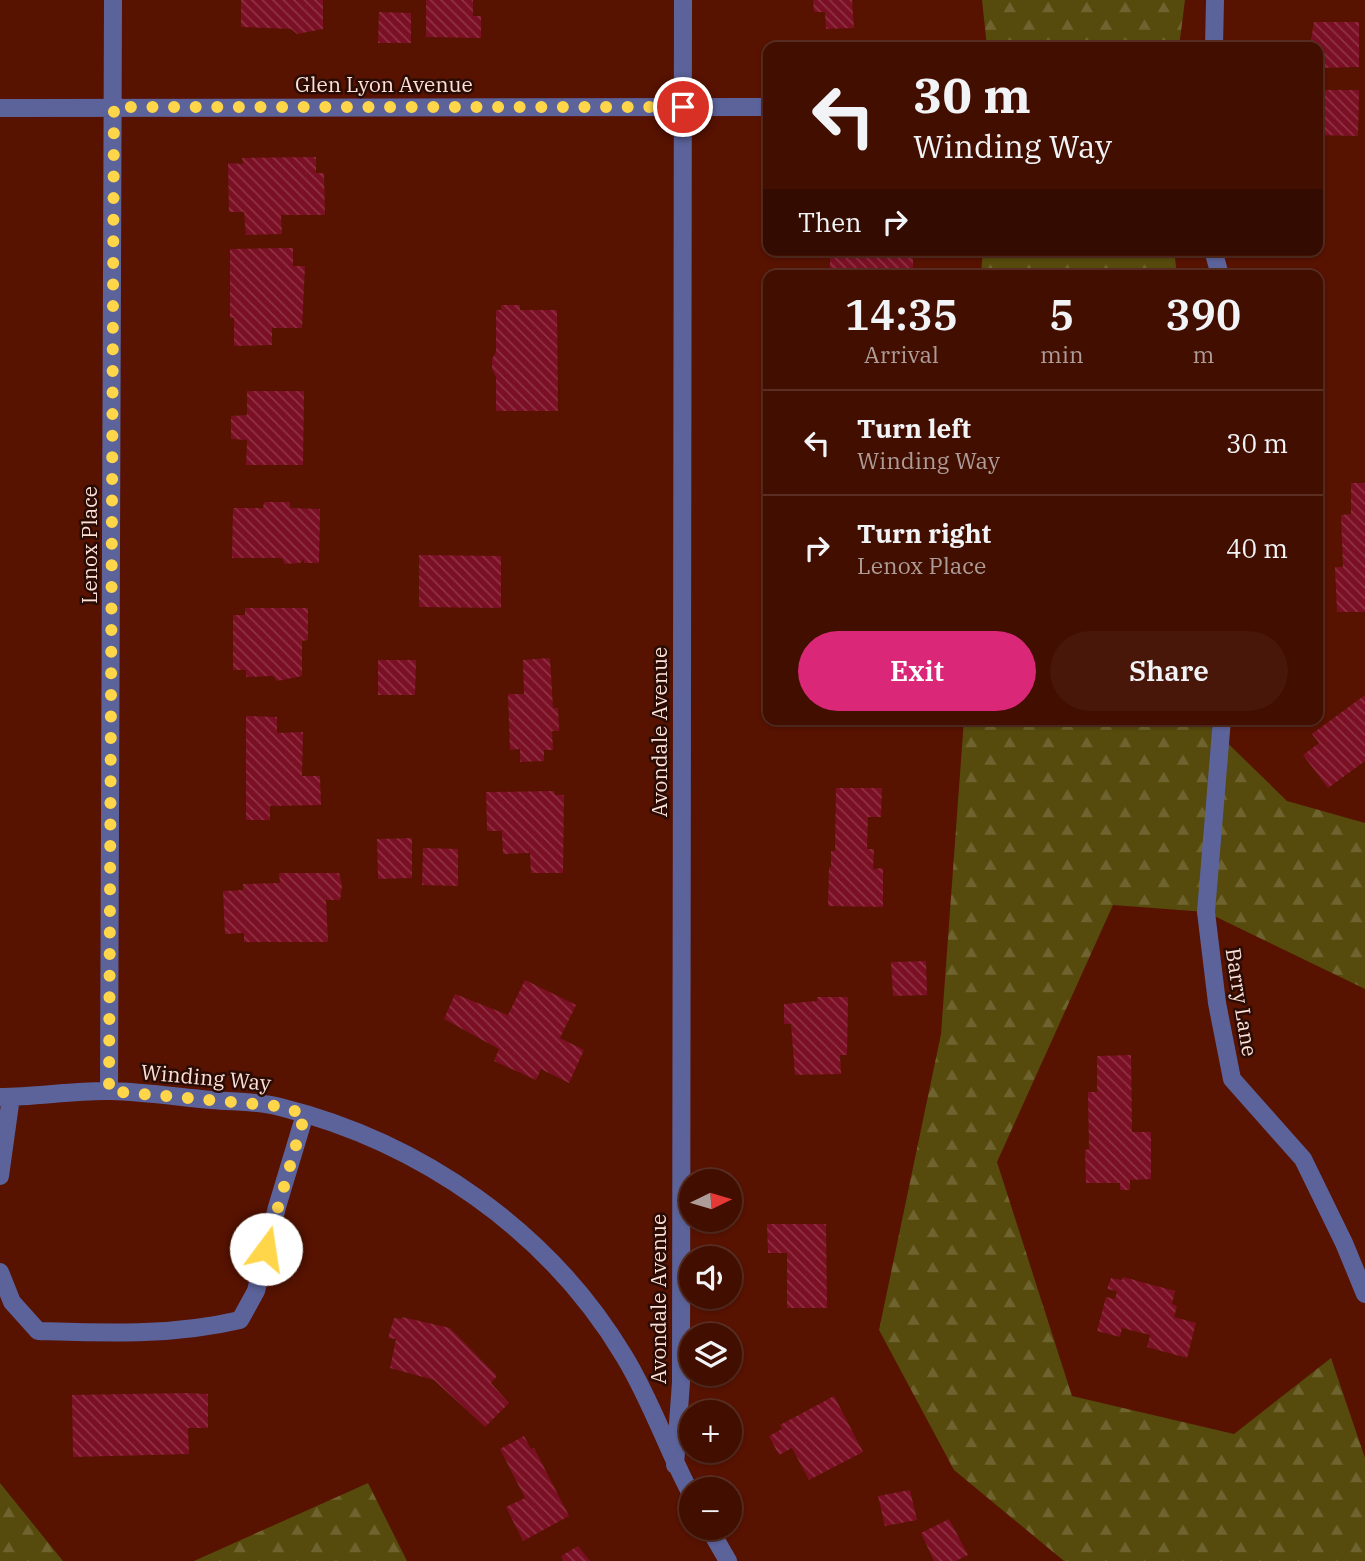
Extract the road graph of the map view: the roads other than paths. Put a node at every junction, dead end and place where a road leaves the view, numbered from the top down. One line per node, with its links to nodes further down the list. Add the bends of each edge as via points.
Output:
1 (113, 0): 5 (street, Lenox Place)
2 (683, 0): 6 (street, Avondale Avenue)
3 (1215, 0): 4 (street)
4 (1214, 42)
5 (114, 107): 6 (street, Glen Lyon Avenue); 8 (street, Glen Lyon Avenue); 10 (street, Lenox Place)
6 (683, 107): 7 (street, Glen Lyon Avenue); 16 (street, Avondale Avenue, via 681,1382)
7 (763, 107)
8 (0, 108)
9 (1222, 725): 15 (street, Barry Lane, via 1206,912 1232,1079 1303,1159)
10 (109, 1091): 11 (street, Winding Way); 12 (street, Winding Way, via 277,1106)
11 (6, 1097): 13 (street)
12 (305, 1114): 14 (street, via 256,1291 240,1320 193,1331 38,1331 12,1302); 16 (street, Winding Way, via 404,1152 505,1219 550,1260 624,1355)
13 (0, 1176)
14 (0, 1272)
15 (1365, 1294)
16 (675, 1465): 17 (street, Winding Way)
17 (682, 1477)
18 (716, 1540): 19 (street)
19 (728, 1561)

